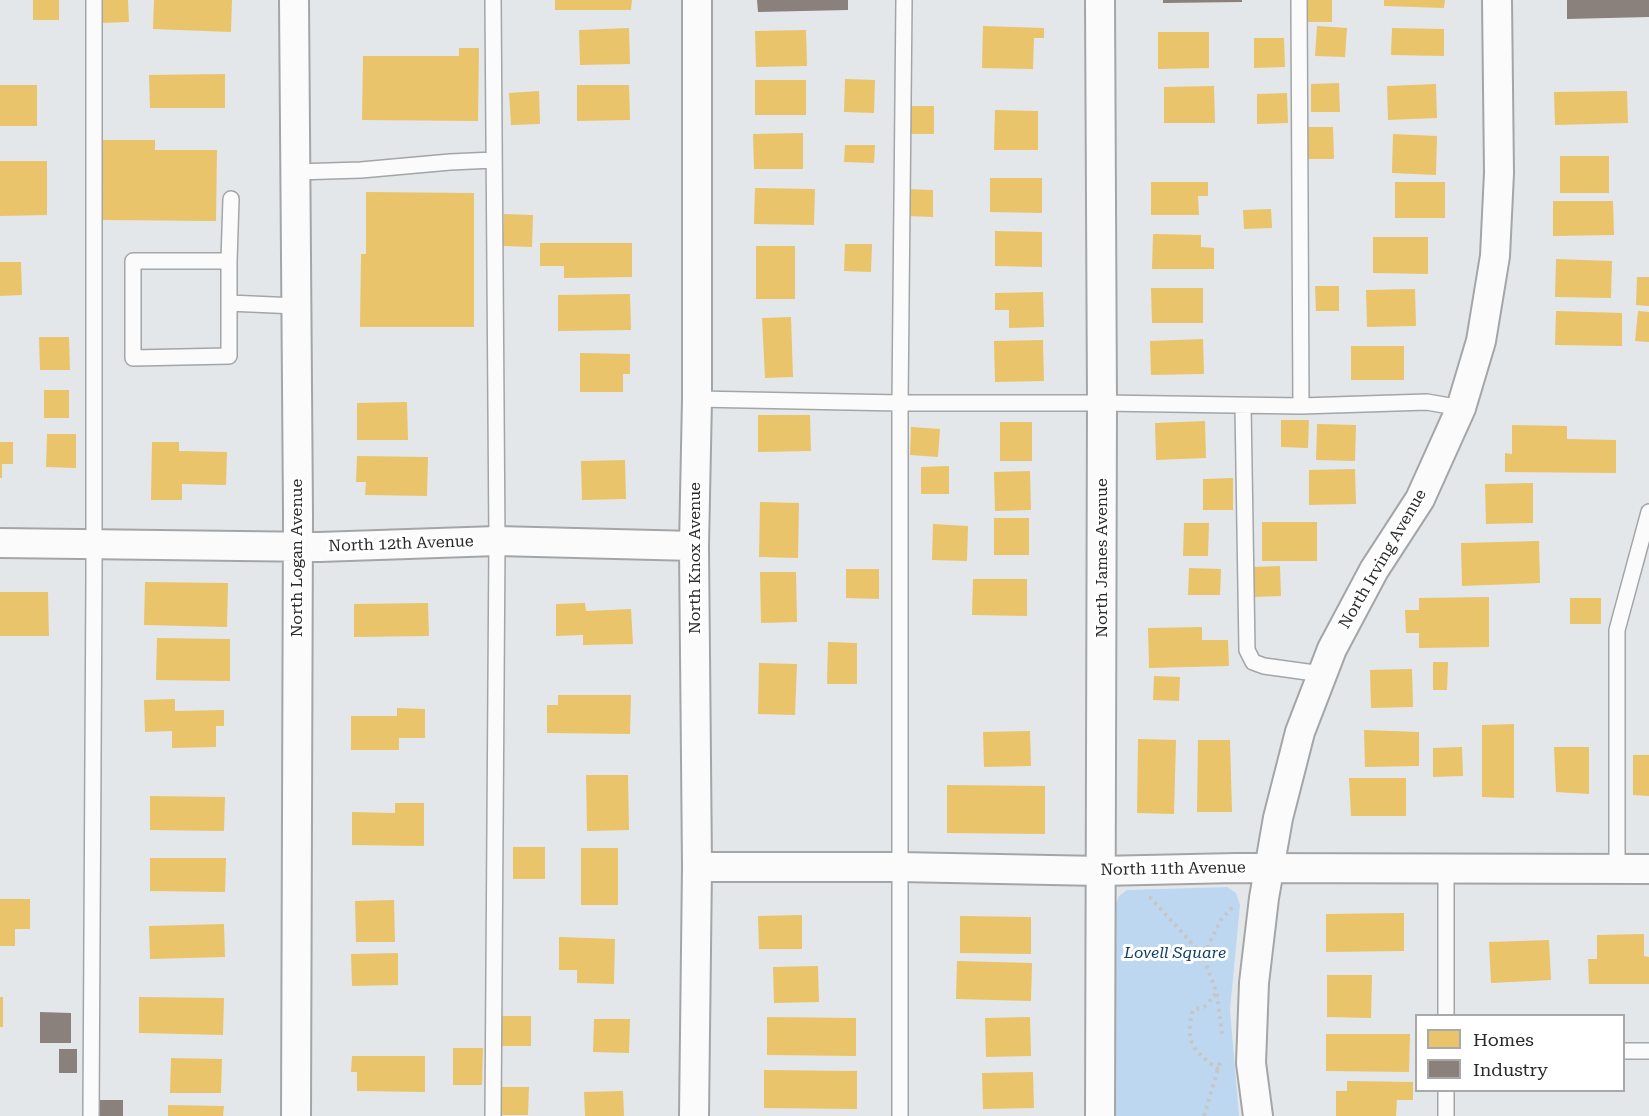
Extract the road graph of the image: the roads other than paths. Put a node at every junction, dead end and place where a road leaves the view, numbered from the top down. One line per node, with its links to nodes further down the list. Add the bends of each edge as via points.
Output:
1 (94, 0): 24 (lane)
2 (294, 0): 10 (street, North Logan Avenue)
3 (493, 0): 9 (lane)
4 (697, 0): 15 (street, North Knox Avenue)
5 (904, 0): 16 (lane)
6 (1100, 0): 17 (street, North James Avenue)
7 (1299, 0): 19 (lane)
8 (1497, 0): 20 (street, North Irving Avenue, via 1499,172 1495,256 1481,340)
9 (494, 160): 10 (lane); 22 (lane)
10 (295, 172): 14 (street, North Logan Avenue)
11 (231, 199): 12 (lane)
12 (229, 261): 13 (lane); 13 (lane, via 133,261 133,358 229,356)
13 (229, 303): 14 (lane)
14 (296, 306): 25 (street, North Logan Avenue)
15 (697, 399): 16 (lane); 26 (street, North Knox Avenue)
16 (900, 403): 17 (lane); 29 (lane)
17 (1102, 403): 18 (lane); 34 (street, North James Avenue)
18 (1243, 406): 19 (lane); 27 (lane, via 1247,650 1252,662 1264,666)
19 (1301, 406): 20 (lane, via 1426,402)
20 (1461, 408): 27 (street, North Irving Avenue, via 1420,500 1374,570)
21 (1649, 512): 32 (lane, via 1617,630)
22 (496, 542): 25 (street, North 12th Avenue); 26 (street, North 12th Avenue); 41 (lane)
23 (0, 543): 24 (street, North 12th Avenue)
24 (94, 544): 25 (street, North 12th Avenue); 39 (lane)
25 (297, 546): 40 (street, North Logan Avenue)
26 (694, 546): 28 (street, North Knox Avenue)
27 (1322, 674): 30 (street, North Irving Avenue, via 1300,732)
28 (697, 867): 29 (street, North 11th Avenue); 42 (street, North Knox Avenue)
29 (900, 867): 34 (street, North 11th Avenue); 43 (lane)
30 (1270, 868): 31 (street, North 11th Avenue); 34 (street, North 11th Avenue); 45 (street, North Irving Avenue, via 1254,983 1251,1063)
31 (1446, 868): 32 (street, North 11th Avenue); 35 (lane)
32 (1617, 869): 33 (street, North 11th Avenue)
33 (1649, 869)
34 (1100, 871): 44 (street, North James Avenue)
35 (1446, 1014)
36 (1625, 1051): 37 (lane)
37 (1649, 1052)
38 (1446, 1092): 46 (lane)
39 (91, 1116)
40 (296, 1116)
41 (493, 1116)
42 (694, 1116)
43 (900, 1116)
44 (1100, 1116)
45 (1258, 1116)
46 (1446, 1116)

